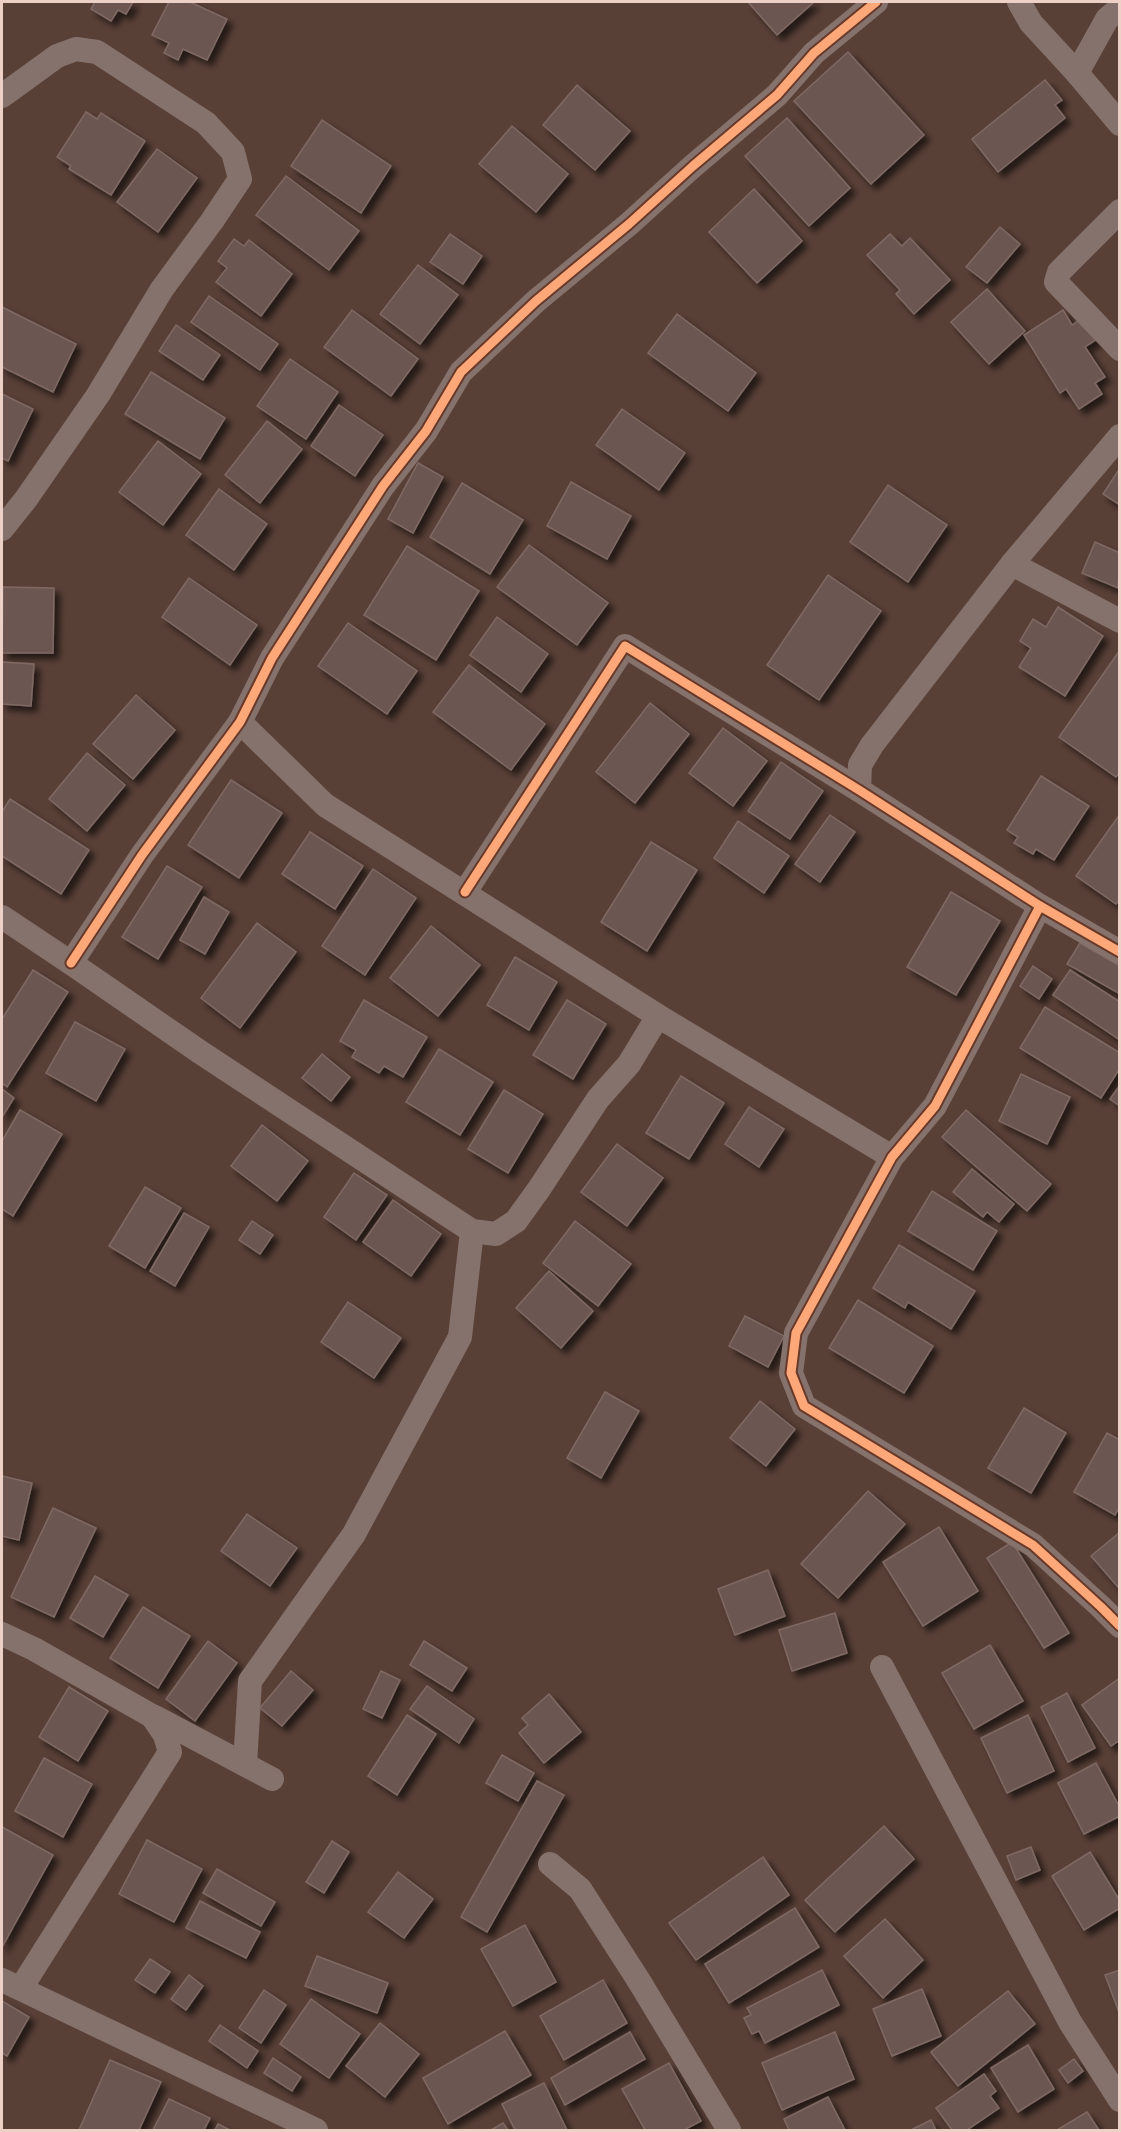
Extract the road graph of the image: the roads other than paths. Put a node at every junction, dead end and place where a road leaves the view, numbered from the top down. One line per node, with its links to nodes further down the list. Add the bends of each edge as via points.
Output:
1 (876, 2): 13 (street, via 814,53 777,94 536,301 461,372 426,431 383,486 272,658)
2 (1019, 2): 4 (street, via 1031,23)
3 (1119, 8): 4 (street, via 1107,19)
4 (1077, 73): 6 (street)
5 (2, 96): 10 (street, via 57,56 76,49 97,52 206,123 233,152 240,179 162,289 98,394)
6 (1119, 124)
7 (1119, 211): 8 (street, via 1059,272 1056,282)
8 (1119, 349)
9 (1119, 436): 11 (street)
10 (2, 529)
11 (1012, 564): 12 (street); 14 (street, via 872,746 860,765)
12 (1119, 621)
13 (240, 722): 15 (street, via 326,805); 19 (street, via 142,855)
14 (860, 790): 15 (street, via 625,646); 16 (street)
15 (465, 892): 20 (street)
16 (1040, 906): 18 (street); 21 (street, via 935,1106)
17 (2, 917): 19 (street)
18 (1119, 952)
19 (72, 963): 22 (street)
20 (658, 1016): 21 (street); 22 (street, via 629,1064 598,1099 516,1221 496,1234)
21 (892, 1157): 23 (street, via 796,1333 791,1373 804,1406 1033,1545)
22 (471, 1231): 27 (street, via 460,1337 354,1534 250,1681)
23 (1119, 1626)
24 (2, 1634): 26 (street)
25 (882, 1667): 31 (street, via 1070,2022)
26 (152, 1716): 27 (street); 30 (street, via 165,1735 170,1752)
27 (245, 1764): 28 (street)
28 (272, 1779)
29 (550, 1864): 33 (street, via 580,1889)
30 (11, 1984): 32 (street)
31 (1119, 2100)
32 (316, 2130)
33 (729, 2130)

